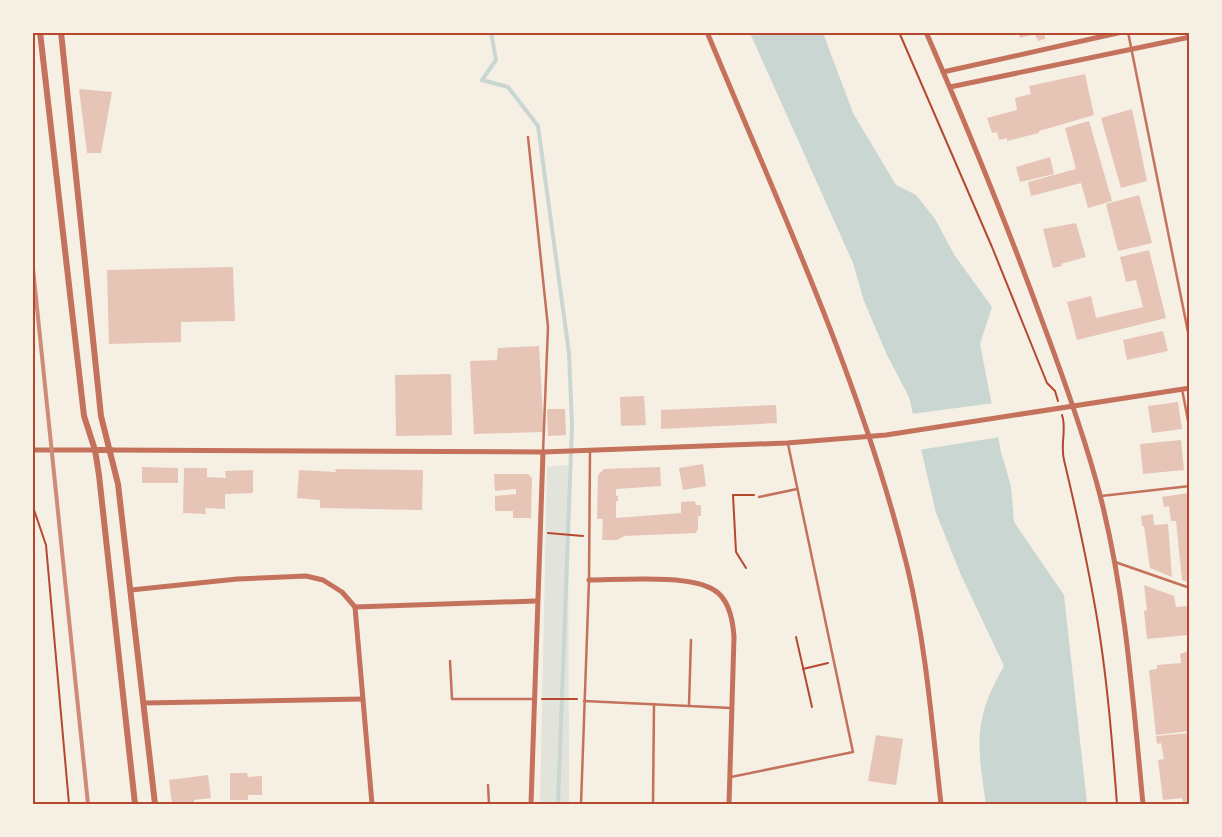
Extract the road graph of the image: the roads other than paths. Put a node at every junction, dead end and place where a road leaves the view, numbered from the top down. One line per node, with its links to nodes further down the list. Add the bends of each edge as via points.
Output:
1 (40, 32): 20 (street, via 84,416)
2 (61, 32): 21 (street, via 101,416)
3 (707, 32): 17 (street, via 836,340)
4 (926, 32): 9 (street)
5 (1122, 32): 9 (street)
6 (1128, 32): 8 (lane)
7 (1190, 37): 8 (street)
8 (1132, 50): 10 (street); 12 (lane)
9 (943, 72): 10 (street)
10 (950, 87): 15 (street, via 1012,237)
11 (528, 138): 23 (lane, via 548,327)
12 (1190, 342)
13 (1190, 388): 14 (street)
14 (1182, 390): 15 (street); 16 (lane)
15 (1073, 405): 17 (street); 26 (street)
16 (1190, 431)
17 (869, 437): 18 (street); 53 (street, via 916,606)
18 (788, 443): 22 (street); 25 (lane)
19 (32, 450): 20 (street)
20 (95, 450): 21 (street); 45 (street)
21 (110, 450): 23 (street); 31 (street, via 118,484)
22 (590, 450): 23 (street); 29 (lane)
23 (542, 452): 32 (street)
24 (1190, 486): 26 (lane)
25 (797, 489): 27 (lane); 43 (lane, via 853,752)
26 (1100, 496): 28 (street)
27 (759, 497)
28 (1114, 562): 30 (lane); 54 (street, via 1131,681)
29 (589, 580): 38 (lane); 42 (street, via 688,581 715,590 732,618)
30 (1190, 588)
31 (131, 590): 33 (street, via 237,579 306,576 323,580 342,592); 40 (street)
32 (536, 601): 33 (street); 37 (street)
33 (355, 607): 36 (street)
34 (691, 640): 41 (lane)
35 (450, 661): 37 (lane, via 452,699)
36 (363, 699): 40 (street); 47 (street)
37 (536, 699): 49 (street)
38 (584, 701): 39 (lane); 50 (lane)
39 (654, 703): 41 (lane); 51 (lane)
40 (144, 704): 46 (street)
41 (689, 705): 42 (lane)
42 (731, 708): 43 (street)
43 (730, 778): 52 (street)
44 (488, 784): 48 (lane)
45 (135, 804)
46 (155, 804)
47 (372, 804)
48 (489, 804)
49 (531, 804)
50 (581, 804)
51 (653, 804)
52 (729, 804)
53 (941, 804)
54 (1143, 804)

